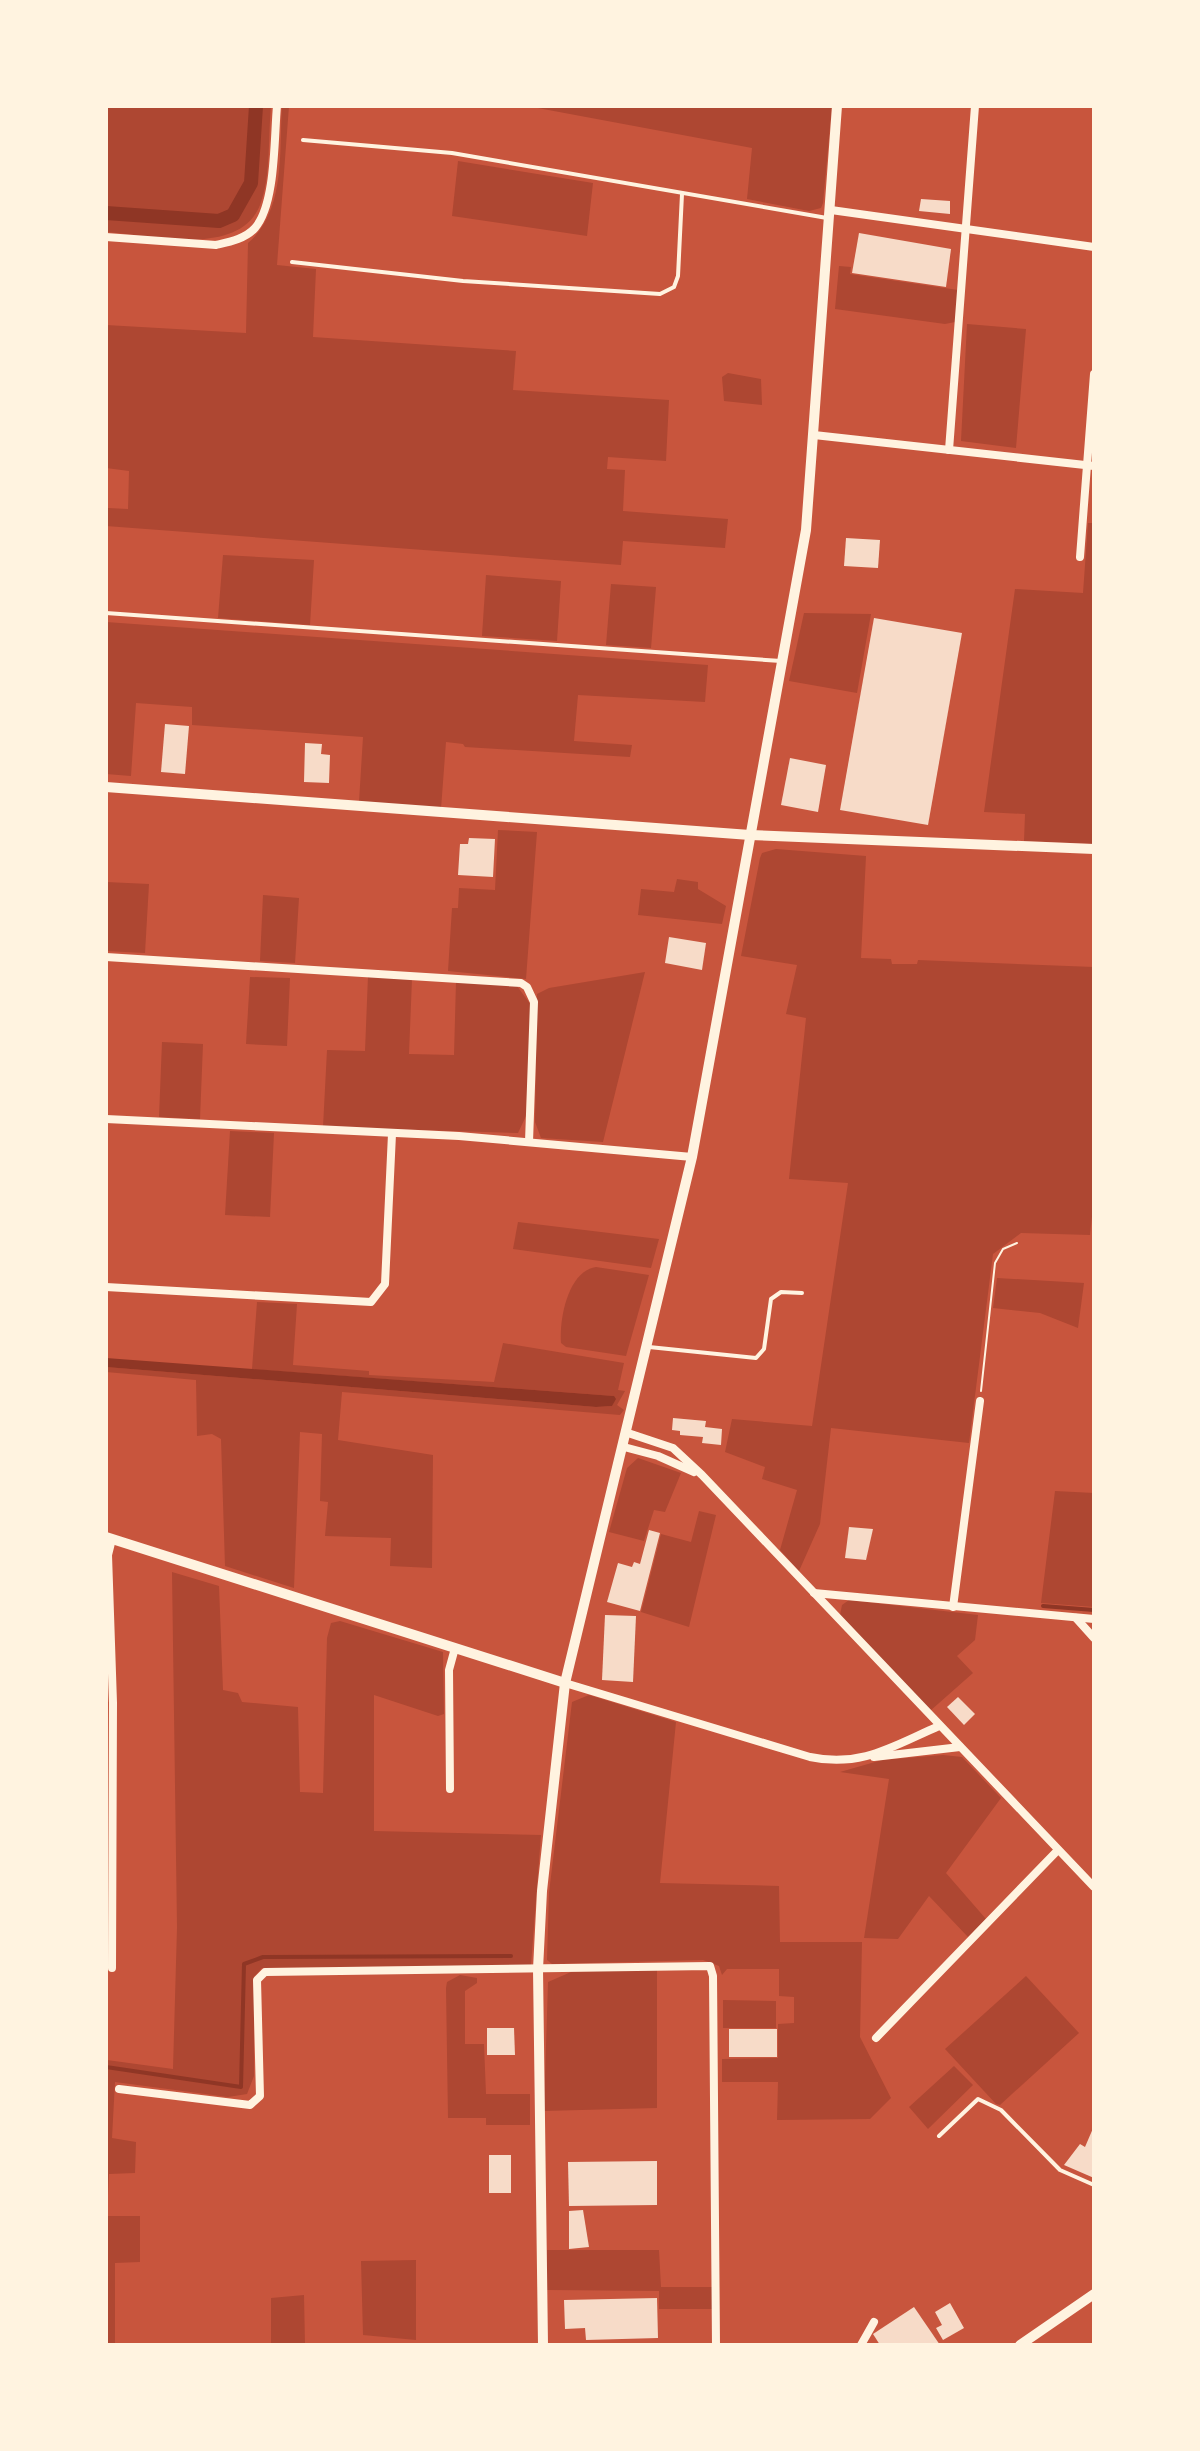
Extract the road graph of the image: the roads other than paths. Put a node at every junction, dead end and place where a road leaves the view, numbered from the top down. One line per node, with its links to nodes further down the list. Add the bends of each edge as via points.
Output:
1 (277, 106): 8 (street, via 269,189 262,216 244,236 216,245)
2 (837, 106): 6 (street)
3 (975, 106): 7 (street)
4 (303, 140): 5 (lane, via 452,153)
5 (682, 194): 6 (lane); 10 (lane, via 678,276 674,287 660,294 463,281)
6 (830, 214): 7 (street); 12 (street)
7 (966, 230): 9 (street); 13 (street)
8 (106, 237)
9 (1094, 247)
10 (292, 262)
11 (1094, 374): 14 (street)
12 (814, 435): 13 (street); 17 (street, via 806,530)
13 (949, 450): 14 (street)
14 (1090, 466): 15 (street)
15 (1080, 557)
16 (106, 613): 17 (lane)
17 (784, 661): 19 (street)
18 (106, 787): 19 (street)
19 (750, 835): 20 (street); 25 (street)
20 (1094, 849)
21 (106, 957): 24 (street, via 521,983 534,1002)
22 (106, 1119): 23 (street)
23 (392, 1134): 24 (street); 26 (street, via 385,1284 371,1302)
24 (529, 1142): 25 (street)
25 (692, 1157): 28 (street)
26 (106, 1287)
27 (802, 1293): 28 (lane, via 781,1292 771,1299 764,1349 756,1358)
28 (647, 1347): 30 (street)
29 (980, 1401): 35 (street)
30 (628, 1433): 31 (street); 32 (street, via 673,1448)
31 (624, 1447): 32 (street); 40 (street)
32 (702, 1475): 34 (street)
33 (109, 1538): 39 (street); 47 (street)
34 (813, 1593): 35 (street); 41 (street)
35 (953, 1607): 36 (street)
36 (1075, 1617): 37 (street); 38 (street)
37 (1094, 1619)
38 (1094, 1638)
39 (455, 1648): 40 (street); 44 (street, via 449,1670)
40 (565, 1683): 43 (street, via 810,1757 842,1763); 48 (street)
41 (939, 1726): 42 (street); 43 (street)
42 (960, 1747): 43 (street); 45 (street)
43 (863, 1758)
44 (450, 1789)
45 (1057, 1851): 46 (street); 49 (street)
46 (1094, 1887)
47 (112, 1968)
48 (538, 1969): 50 (street, via 265,1972 257,1980 256,2102); 55 (street); 56 (street, via 710,1966)
49 (876, 2038)
50 (119, 2089)
51 (939, 2136): 52 (lane, via 978,2099 1001,2110 1060,2170)
52 (1094, 2185)
53 (1094, 2294): 58 (street)
54 (874, 2322): 57 (street)
55 (543, 2345)
56 (716, 2345)
57 (861, 2345)
58 (1020, 2345)

